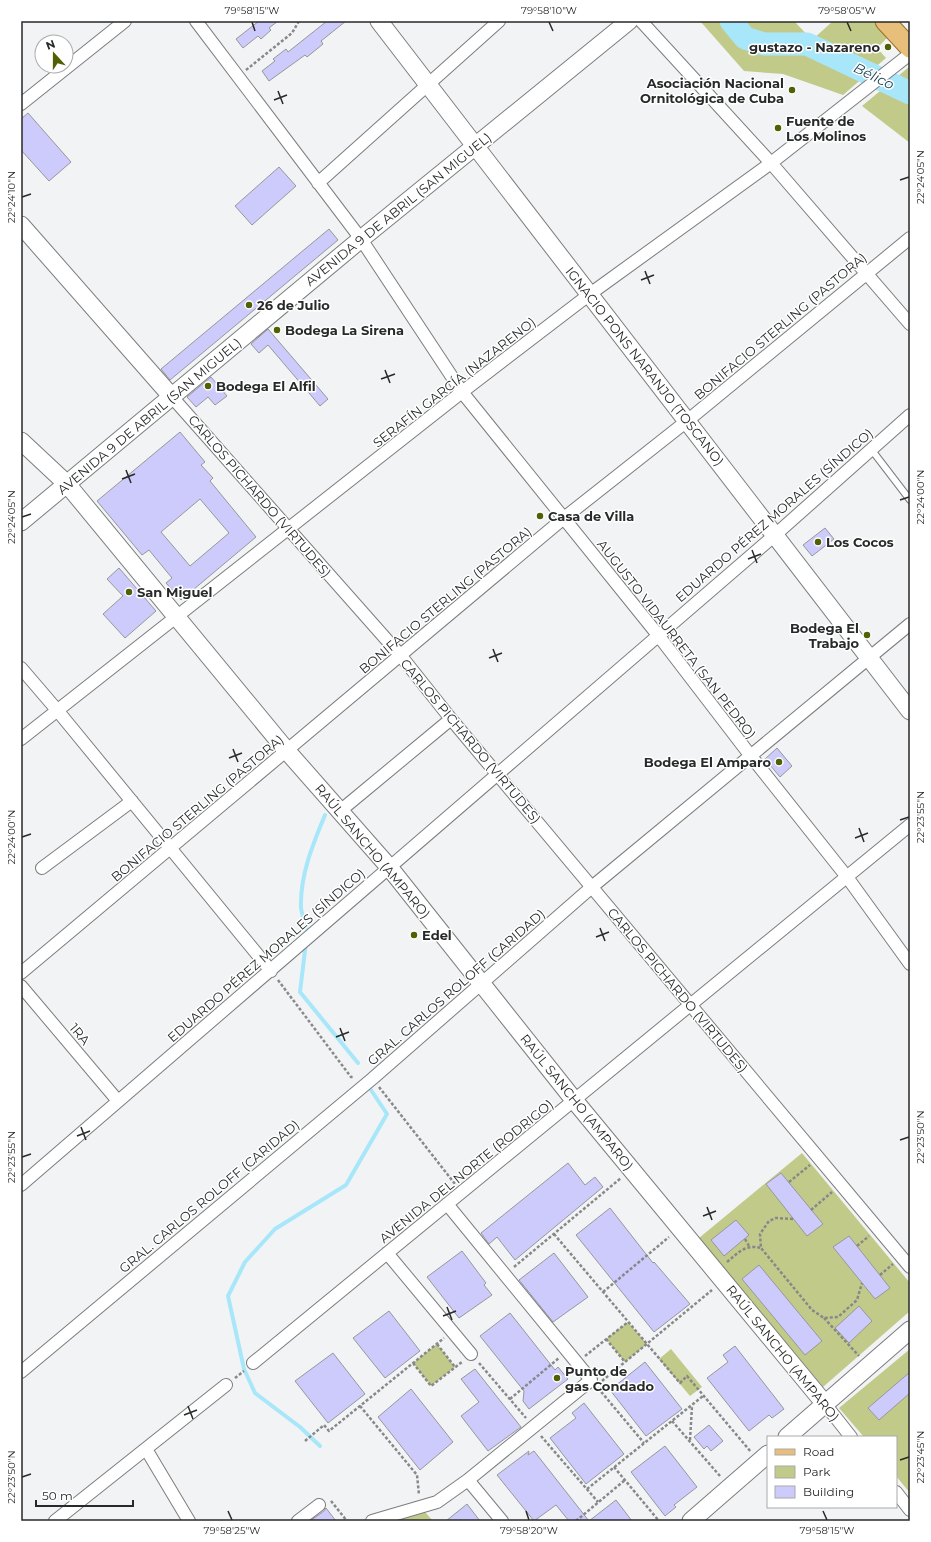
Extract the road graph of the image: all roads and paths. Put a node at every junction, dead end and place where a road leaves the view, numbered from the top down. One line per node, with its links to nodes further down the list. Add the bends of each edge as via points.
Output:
1 (125, 21): 13 (street)
2 (196, 21): 11 (street, AUGUSTO VIDAURRETA (SAN PEDRO))
3 (299, 21): 11 (path, via 292,33)
4 (379, 21): 12 (street, IGNACIO PONS NARANJO (TOSCANO))
5 (499, 21): 12 (street)
6 (629, 21): 14 (street, AVENIDA 9 DE ABRIL (SAN MIGUEL))
7 (641, 21): 15 (street)
8 (884, 21): 10 (main road)
9 (910, 54): 10 (street, SERAFÍN GARCÍA (NAZARENO))
10 (905, 55): 15 (street, SERAFÍN GARCÍA (NAZARENO))
11 (238, 76): 16 (street, AUGUSTO VIDAURRETA (SAN PEDRO))
12 (429, 85): 14 (street, IGNACIO PONS NARANJO (TOSCANO)); 16 (street)
13 (21, 104)
14 (475, 146): 19 (street, AVENIDA 9 DE ABRIL (SAN MIGUEL)); 21 (street, IGNACIO PONS NARANJO (TOSCANO))
15 (771, 163): 20 (street); 21 (street, SERAFÍN GARCÍA (NAZARENO))
16 (318, 183): 19 (street, AUGUSTO VIDAURRETA (SAN PEDRO))
17 (21, 225): 24 (street, CARLOS PICHARDO (VIRTUDES))
18 (910, 238): 20 (street, BONIFACIO STERLING (PASTORA))
19 (361, 239): 23 (street, AUGUSTO VIDAURRETA (SAN PEDRO)); 24 (street, AVENIDA 9 DE ABRIL (SAN MIGUEL))
20 (866, 272): 22 (street); 26 (street, BONIFACIO STERLING (PASTORA))
21 (590, 294): 23 (street, SERAFÍN GARCÍA (NAZARENO)); 26 (street, IGNACIO PONS NARANJO (TOSCANO))
22 (910, 324)
23 (462, 392): 31 (street, AUGUSTO VIDAURRETA (SAN PEDRO)); 33 (street, SERAFÍN GARCÍA (NAZARENO))
24 (172, 397): 29 (street, AVENIDA 9 DE ABRIL (SAN MIGUEL)); 33 (street, CARLOS PICHARDO (VIRTUDES))
25 (910, 415): 28 (street, EDUARDO PÉREZ MORALES (SÍNDICO))
26 (687, 421): 31 (street, BONIFACIO STERLING (PASTORA)); 34 (street, IGNACIO PONS NARANJO (TOSCANO))
27 (21, 441): 29 (street, RAÚL SANCHO (AMPARO))
28 (871, 449): 30 (lane); 34 (street, EDUARDO PÉREZ MORALES (SÍNDICO))
29 (67, 484): 32 (street, AVENIDA 9 DE ABRIL (SAN MIGUEL)); 35 (street, RAÚL SANCHO (AMPARO))
30 (910, 500)
31 (564, 518): 37 (street, AUGUSTO VIDAURRETA (SAN PEDRO)); 38 (street, BONIFACIO STERLING (PASTORA))
32 (21, 522)
33 (289, 528): 35 (street, SERAFÍN GARCÍA (NAZARENO)); 38 (street, CARLOS PICHARDO (VIRTUDES))
34 (775, 535): 37 (street, EDUARDO PÉREZ MORALES (SÍNDICO)); 39 (street, IGNACIO PONS NARANJO (TOSCANO))
35 (177, 618): 41 (street, SERAFÍN GARCÍA (NAZARENO)); 45 (street, RAÚL SANCHO (AMPARO))
36 (910, 624): 39 (street, GRAL. CARLOS ROLOFF (CARIDAD))
37 (658, 635): 46 (street, AUGUSTO VIDAURRETA (SAN PEDRO)); 47 (street, EDUARDO PÉREZ MORALES (SÍNDICO))
38 (401, 656): 43 (street, CARLOS PICHARDO (VIRTUDES)); 45 (street, BONIFACIO STERLING (PASTORA))
39 (869, 657): 42 (street, IGNACIO PONS NARANJO (TOSCANO)); 46 (street, GRAL. CARLOS ROLOFF (CARIDAD))
40 (21, 668): 41 (street)
41 (57, 710): 44 (street, SERAFÍN GARCÍA (NAZARENO)); 48 (street)
42 (910, 710)
43 (451, 719): 47 (street, CARLOS PICHARDO (VIRTUDES)); 49 (street)
44 (21, 739)
45 (287, 751): 49 (street, RAÚL SANCHO (AMPARO)); 51 (street, BONIFACIO STERLING (PASTORA))
46 (750, 755): 54 (street, AUGUSTO VIDAURRETA (SAN PEDRO)); 55 (street, GRAL. CARLOS ROLOFF (CARIDAD))
47 (498, 774): 53 (street, EDUARDO PÉREZ MORALES (SÍNDICO)); 55 (street, CARLOS PICHARDO (VIRTUDES))
48 (132, 801): 51 (street); 52 (street)
49 (340, 811): 53 (street, RAÚL SANCHO (AMPARO))
50 (910, 825): 54 (street, AVENIDA DEL NORTE (RODRIGO))
51 (170, 848): 57 (street); 58 (street, BONIFACIO STERLING (PASTORA))
52 (42, 868)
53 (389, 868): 57 (street, EDUARDO PÉREZ MORALES (SÍNDICO)); 59 (street, RAÚL SANCHO (AMPARO))
54 (846, 877): 56 (street, AUGUSTO VIDAURRETA (SAN PEDRO)); 61 (street, AVENIDA DEL NORTE (RODRIGO))
55 (593, 886): 59 (street, GRAL. CARLOS ROLOFF (CARIDAD)); 61 (street, CARLOS PICHARDO (VIRTUDES))
56 (910, 964)
57 (271, 971): 63 (street, EDUARDO PÉREZ MORALES (SÍNDICO))
58 (21, 973)
59 (481, 983): 62 (street, RAÚL SANCHO (AMPARO)); 102 (street, GRAL. CARLOS ROLOFF (CARIDAD), via 372,1078)
60 (21, 986): 63 (street, 1RA)
61 (690, 1005): 62 (street, AVENIDA DEL NORTE (RODRIGO)); 64 (street, CARLOS PICHARDO (VIRTUDES))
62 (574, 1100): 65 (street, RAÚL SANCHO (AMPARO)); 69 (street, AVENIDA DEL NORTE (RODRIGO))
63 (118, 1101): 67 (street, EDUARDO PÉREZ MORALES (SÍNDICO))
64 (818, 1158): 66 (path); 68 (street, CARLOS PICHARDO (VIRTUDES))
65 (631, 1169): 72 (street, RAÚL SANCHO (AMPARO)); 74 (path)
66 (789, 1182)
67 (21, 1185)
68 (841, 1185): 70 (path); 73 (street, CARLOS PICHARDO (VIRTUDES))
69 (446, 1204): 79 (street, AVENIDA DEL NORTE (RODRIGO)); 82 (street)
70 (811, 1210)
71 (793, 1219): 78 (path, via 776,1218 769,1221 760,1234)
72 (680, 1228): 84 (street, RAÚL SANCHO (AMPARO)); 86 (path)
73 (878, 1229): 77 (path); 80 (street, CARLOS PICHARDO (VIRTUDES))
74 (554, 1234): 82 (path); 86 (path)
75 (745, 1239): 76 (path)
76 (749, 1246): 78 (path); 84 (path, via 742,1249)
77 (857, 1246)
78 (761, 1248): 87 (path, via 812,1310)
79 (387, 1253): 90 (street); 97 (street, AVENIDA DEL NORTE (RODRIGO))
80 (901, 1257): 81 (street, CARLOS PICHARDO (VIRTUDES)); 83 (path)
81 (910, 1267)
82 (505, 1275): 94 (street)
83 (880, 1275)
84 (720, 1276): 93 (path); 106 (street, RAÚL SANCHO (AMPARO))
85 (862, 1283): 87 (path, via 857,1300 838,1317)
86 (603, 1292): 88 (path)
87 (824, 1318): 100 (path)
88 (628, 1322): 91 (path); 93 (path)
89 (910, 1330): 100 (street)
90 (452, 1331): 92 (path); 95 (street)
91 (606, 1339): 96 (path); 99 (path)
92 (437, 1344): 98 (path); 101 (path)
93 (647, 1344): 96 (path); 104 (path, via 680,1383 687,1376)
94 (568, 1352): 99 (street); 105 (path)
95 (471, 1354): 101 (path); 105 (path)
96 (625, 1362): 115 (path, via 596,1386)
97 (253, 1363): 103 (path)
98 (413, 1363): 101 (path, via 431,1386); 108 (path)
99 (577, 1363): 110 (street, via 591,1380)
100 (868, 1366): 106 (street)
101 (455, 1367)
102 (21, 1372)
103 (226, 1385): 116 (street)
104 (703, 1396): 107 (path); 117 (path)
105 (510, 1399): 110 (path)
106 (825, 1404): 111 (street); 112 (street, RAÚL SANCHO (AMPARO))
107 (692, 1405): 109 (path); 114 (path)
108 (360, 1406): 113 (path, via 329,1431 324,1425); 126 (path, via 417,1475)
109 (672, 1421): 114 (path); 115 (path)
110 (533, 1427): 119 (street); 122 (path)
111 (788, 1436)
112 (850, 1436)
113 (304, 1441)
114 (690, 1442): 121 (path)
115 (644, 1443): 118 (path)
116 (146, 1449): 128 (street); 129 (street)
117 (763, 1458): 121 (street)
118 (614, 1467): 120 (path); 122 (path)
119 (468, 1480): 126 (street, via 437,1502); 133 (street)
120 (625, 1480): 124 (path); 135 (path)
121 (729, 1487): 136 (street)
122 (587, 1490): 124 (path)
123 (897, 1493): 127 (street)
124 (598, 1502): 134 (path)
125 (319, 1505): 130 (street); 131 (path, via 328,1498)
126 (421, 1507): 132 (street)
127 (910, 1510)
128 (56, 1521)
129 (189, 1521)
130 (298, 1521)
131 (347, 1521)
132 (372, 1521)
133 (502, 1521)
134 (576, 1521)
135 (659, 1521)
136 (691, 1521)

